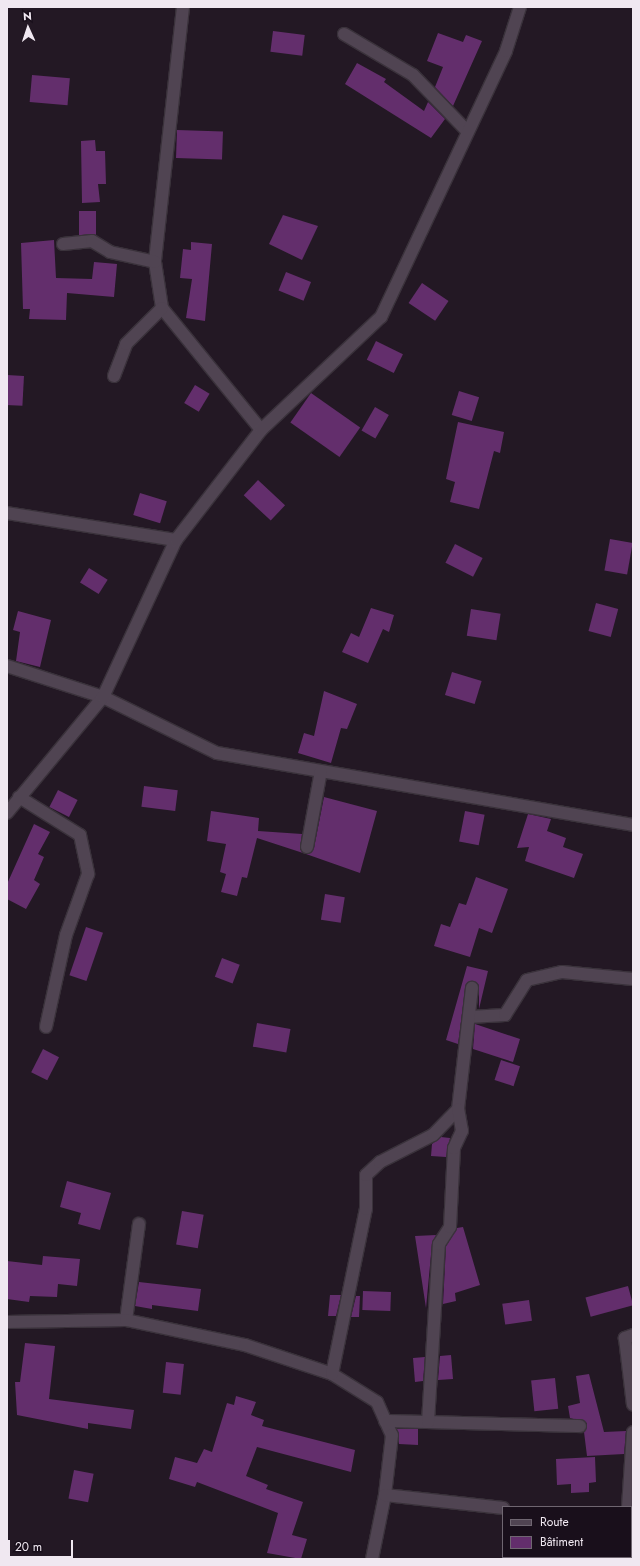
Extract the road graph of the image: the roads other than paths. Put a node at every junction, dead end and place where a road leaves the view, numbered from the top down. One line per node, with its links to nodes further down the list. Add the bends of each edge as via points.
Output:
1 (183, 7): 6 (street)
2 (520, 7): 4 (street, via 506,51)
3 (344, 34): 4 (street, via 413,75)
4 (468, 132): 9 (street, via 381,317)
5 (63, 244): 6 (street, via 92,241 110,252)
6 (156, 262): 7 (street)
7 (162, 308): 8 (street, via 126,344); 9 (street)
8 (114, 376)
9 (261, 430): 11 (street)
10 (7, 513): 11 (street)
11 (176, 540): 13 (street)
12 (7, 666): 13 (street)
13 (103, 697): 14 (street, via 217,753); 15 (street)
14 (321, 771): 17 (street); 18 (street)
15 (19, 797): 16 (street); 22 (street, via 80,835 88,874 66,935)
16 (7, 813)
17 (633, 825)
18 (307, 847)
19 (633, 979): 21 (street, via 562,972 527,980 505,1015)
20 (472, 988): 21 (street)
21 (469, 1017): 23 (street)
22 (46, 1027)
23 (458, 1109): 28 (street, via 433,1135 380,1162 366,1175 366,1209); 31 (street, via 462,1132 454,1148 450,1227 439,1244)
24 (139, 1224): 25 (street)
25 (126, 1320): 26 (street); 28 (street, via 245,1345)
26 (7, 1322)
27 (633, 1335): 29 (street, via 625,1338)
28 (332, 1374): 30 (street, via 377,1402)
29 (633, 1405)
30 (385, 1421): 31 (street); 34 (street, via 392,1435)
31 (428, 1422): 32 (street)
32 (580, 1426)
33 (633, 1432): 35 (street)
34 (385, 1496): 36 (street); 37 (street)
35 (628, 1506)
36 (502, 1508)
37 (372, 1559)

